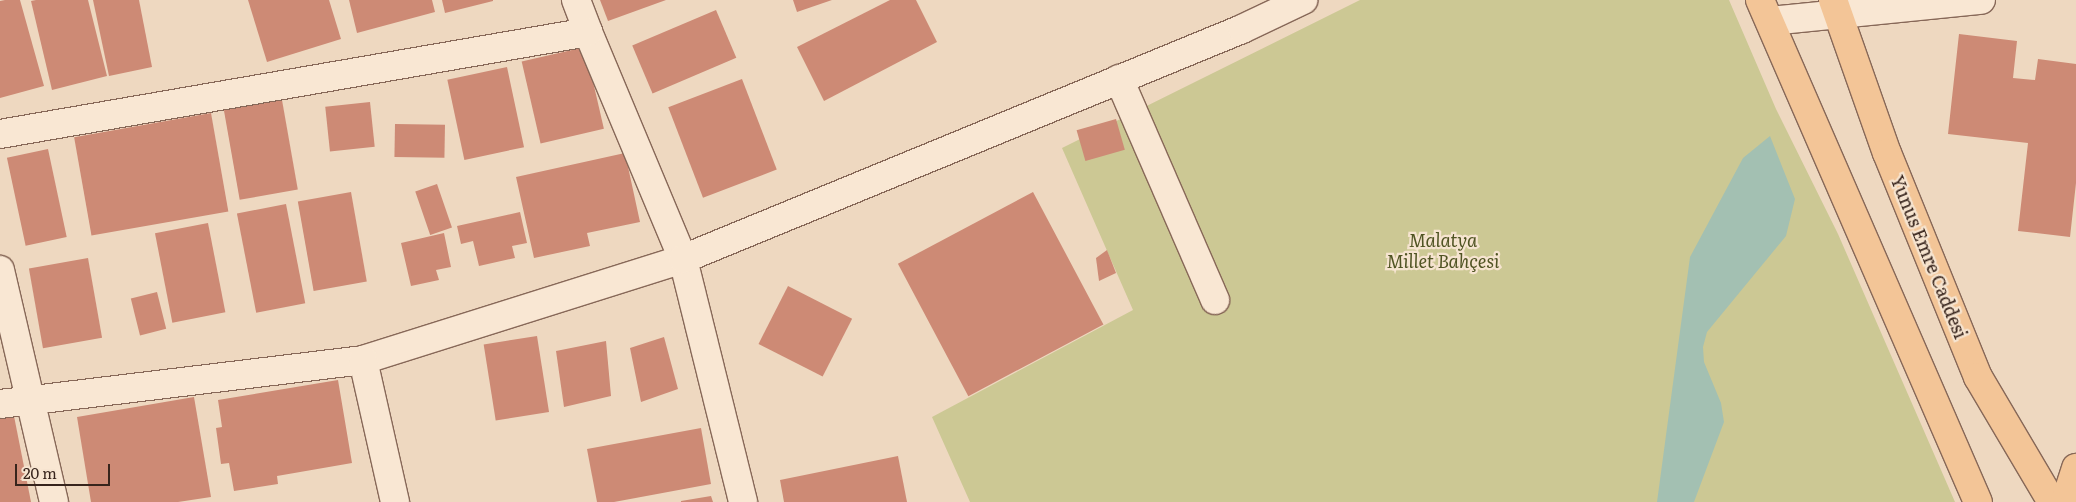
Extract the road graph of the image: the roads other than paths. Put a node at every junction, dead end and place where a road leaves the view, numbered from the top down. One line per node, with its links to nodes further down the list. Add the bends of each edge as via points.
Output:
1 (576, 0): 6 (street)
2 (1304, 0): 7 (street)
3 (1981, 0): 4 (street)
4 (1835, 7): 5 (street); 20 (main road, Yunus Emre Caddesi, via 1887,153 1978,377)
5 (1765, 10): 19 (main road)
6 (588, 32): 8 (street); 9 (street)
7 (1119, 79): 9 (street); 11 (street)
8 (0, 134)
9 (683, 259): 12 (street); 18 (street)
10 (0, 270): 13 (street)
11 (1215, 300)
12 (363, 360): 13 (street); 17 (street)
13 (31, 402): 14 (street); 16 (street)
14 (0, 404)
15 (2076, 468): 21 (main road)
16 (54, 502)
17 (395, 502)
18 (743, 502)
19 (1978, 502)
20 (2052, 502)
21 (2065, 502)

